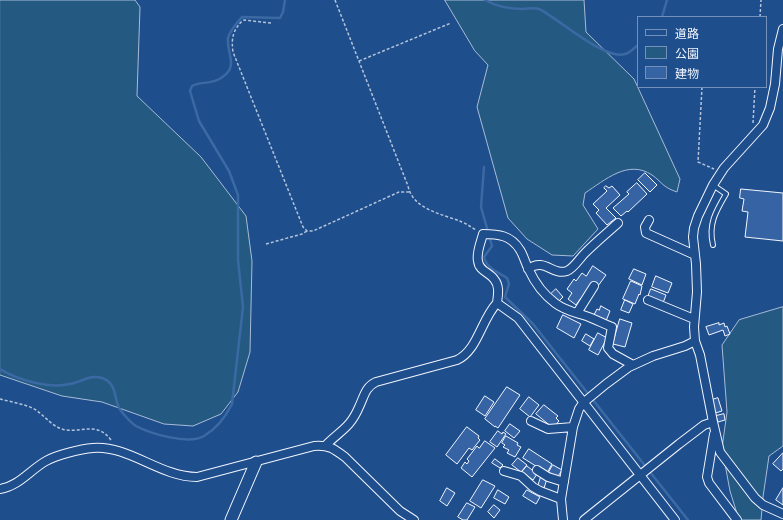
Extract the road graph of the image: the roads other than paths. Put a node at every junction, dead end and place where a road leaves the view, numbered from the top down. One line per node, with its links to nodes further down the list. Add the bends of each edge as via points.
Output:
1 (783, 30): 2 (street, via 770,108 763,125 724,168)
2 (713, 185): 5 (lane, via 726,194 716,210 711,228); 6 (street, via 694,228)
3 (648, 220): 6 (street, via 646,233)
4 (618, 224): 7 (street, via 566,271 561,272 539,264)
5 (713, 245)
6 (695, 255): 12 (street, via 697,292)
7 (528, 269): 10 (street, via 514,242 506,237 488,234 478,263 498,286); 11 (street, via 541,291 569,312)
8 (594, 286): 11 (street)
9 (648, 300): 12 (street)
10 (497, 303): 15 (street, via 518,318 573,389); 20 (street, via 464,357 370,385 351,422)
11 (577, 313): 14 (street, via 612,328 608,348 613,354)
12 (694, 319): 13 (street)
13 (695, 340): 14 (street); 17 (street)
14 (633, 365): 15 (street)
15 (588, 399): 18 (street, via 575,416); 24 (street)
16 (531, 421): 18 (street, via 548,430)
17 (713, 422): 19 (street); 24 (street, via 704,425)
18 (572, 427): 25 (street)
19 (715, 432): 28 (street, via 720,452 755,498 763,505); 34 (street, via 707,477)
20 (326, 445): 21 (street); 30 (street, via 345,457 400,511)
21 (256, 462): 26 (street, via 197,477 186,477 112,450 93,448 56,456 10,487); 29 (street)
22 (537, 470): 25 (street)
23 (504, 471): 27 (street, via 521,476 533,487)
24 (645, 472): 32 (street); 33 (street)
25 (564, 482): 27 (street)
26 (0, 489)
27 (561, 499): 31 (street)
28 (783, 514)
29 (231, 520)
30 (414, 520)
31 (563, 520)
32 (584, 520)
33 (675, 520)
34 (737, 520)

